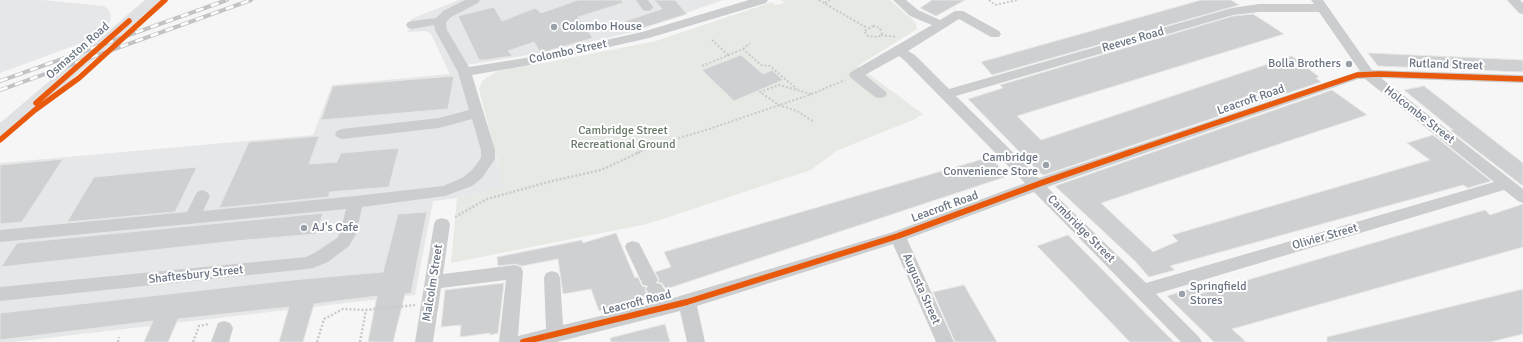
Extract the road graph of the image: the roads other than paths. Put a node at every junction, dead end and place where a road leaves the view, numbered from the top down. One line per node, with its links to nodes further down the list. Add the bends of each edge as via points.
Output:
1 (151, 0): 21 (main road, Osmaston Road)
2 (474, 0): 10 (street, via 447,14)
3 (717, 0): 8 (street)
4 (762, 0): 8 (street, Colombo Street)
5 (899, 0): 12 (street, via 914,13)
6 (1513, 0): 9 (street)
7 (1320, 4): 16 (street, Holcombe Street); 19 (street, Reeves Road, via 1232,12)
8 (726, 10): 15 (street, Colombo Street, via 645,35 525,62)
9 (1523, 10)
10 (440, 22): 11 (street); 15 (street, via 441,30)
11 (412, 25)
12 (941, 25): 13 (street, via 959,14); 14 (street)
13 (994, 34)
14 (899, 51): 18 (street, via 856,75); 19 (street, Cambridge Street, via 910,58)
15 (465, 72): 20 (street)
16 (1369, 75): 17 (street, Rutland Street); 23 (street, Holcombe Street); 24 (street, Leacroft Road, via 1357,75)
17 (1523, 79)
18 (880, 94)
19 (947, 94): 24 (street, Cambridge Street)
20 (477, 113): 22 (street, via 439,123); 27 (street, via 488,150 488,159 467,182 445,190)
21 (0, 133)
22 (342, 134)
23 (1507, 184): 26 (street, Holcombe Street); 35 (street, Olivier Street)
24 (1036, 185): 30 (street, Leacroft Road); 35 (street, Cambridge Street)
25 (202, 196): 28 (street)
26 (1523, 197)
27 (356, 202): 28 (street); 36 (street, Shaftesbury Street, via 348,234 343,242 322,257 307,263)
28 (192, 218): 31 (street)
29 (442, 224): 34 (street, Malcolm Street)
30 (898, 236): 37 (street, Leacroft Road); 44 (street, Augusta Street)
31 (1, 238)
32 (633, 247): 38 (street)
33 (552, 278): 39 (street)
34 (433, 282): 40 (street, Malcolm Street); 41 (street, via 515,272)
35 (1143, 291): 45 (street, Cambridge Street)
36 (0, 294)
37 (687, 302): 38 (street, Leacroft Road); 43 (street)
38 (666, 308): 39 (street, Leacroft Road)
39 (555, 335): 42 (street, Leacroft Road)
40 (424, 342)
41 (508, 342)
42 (523, 342)
43 (696, 342)
44 (945, 342)
45 (1193, 342)

